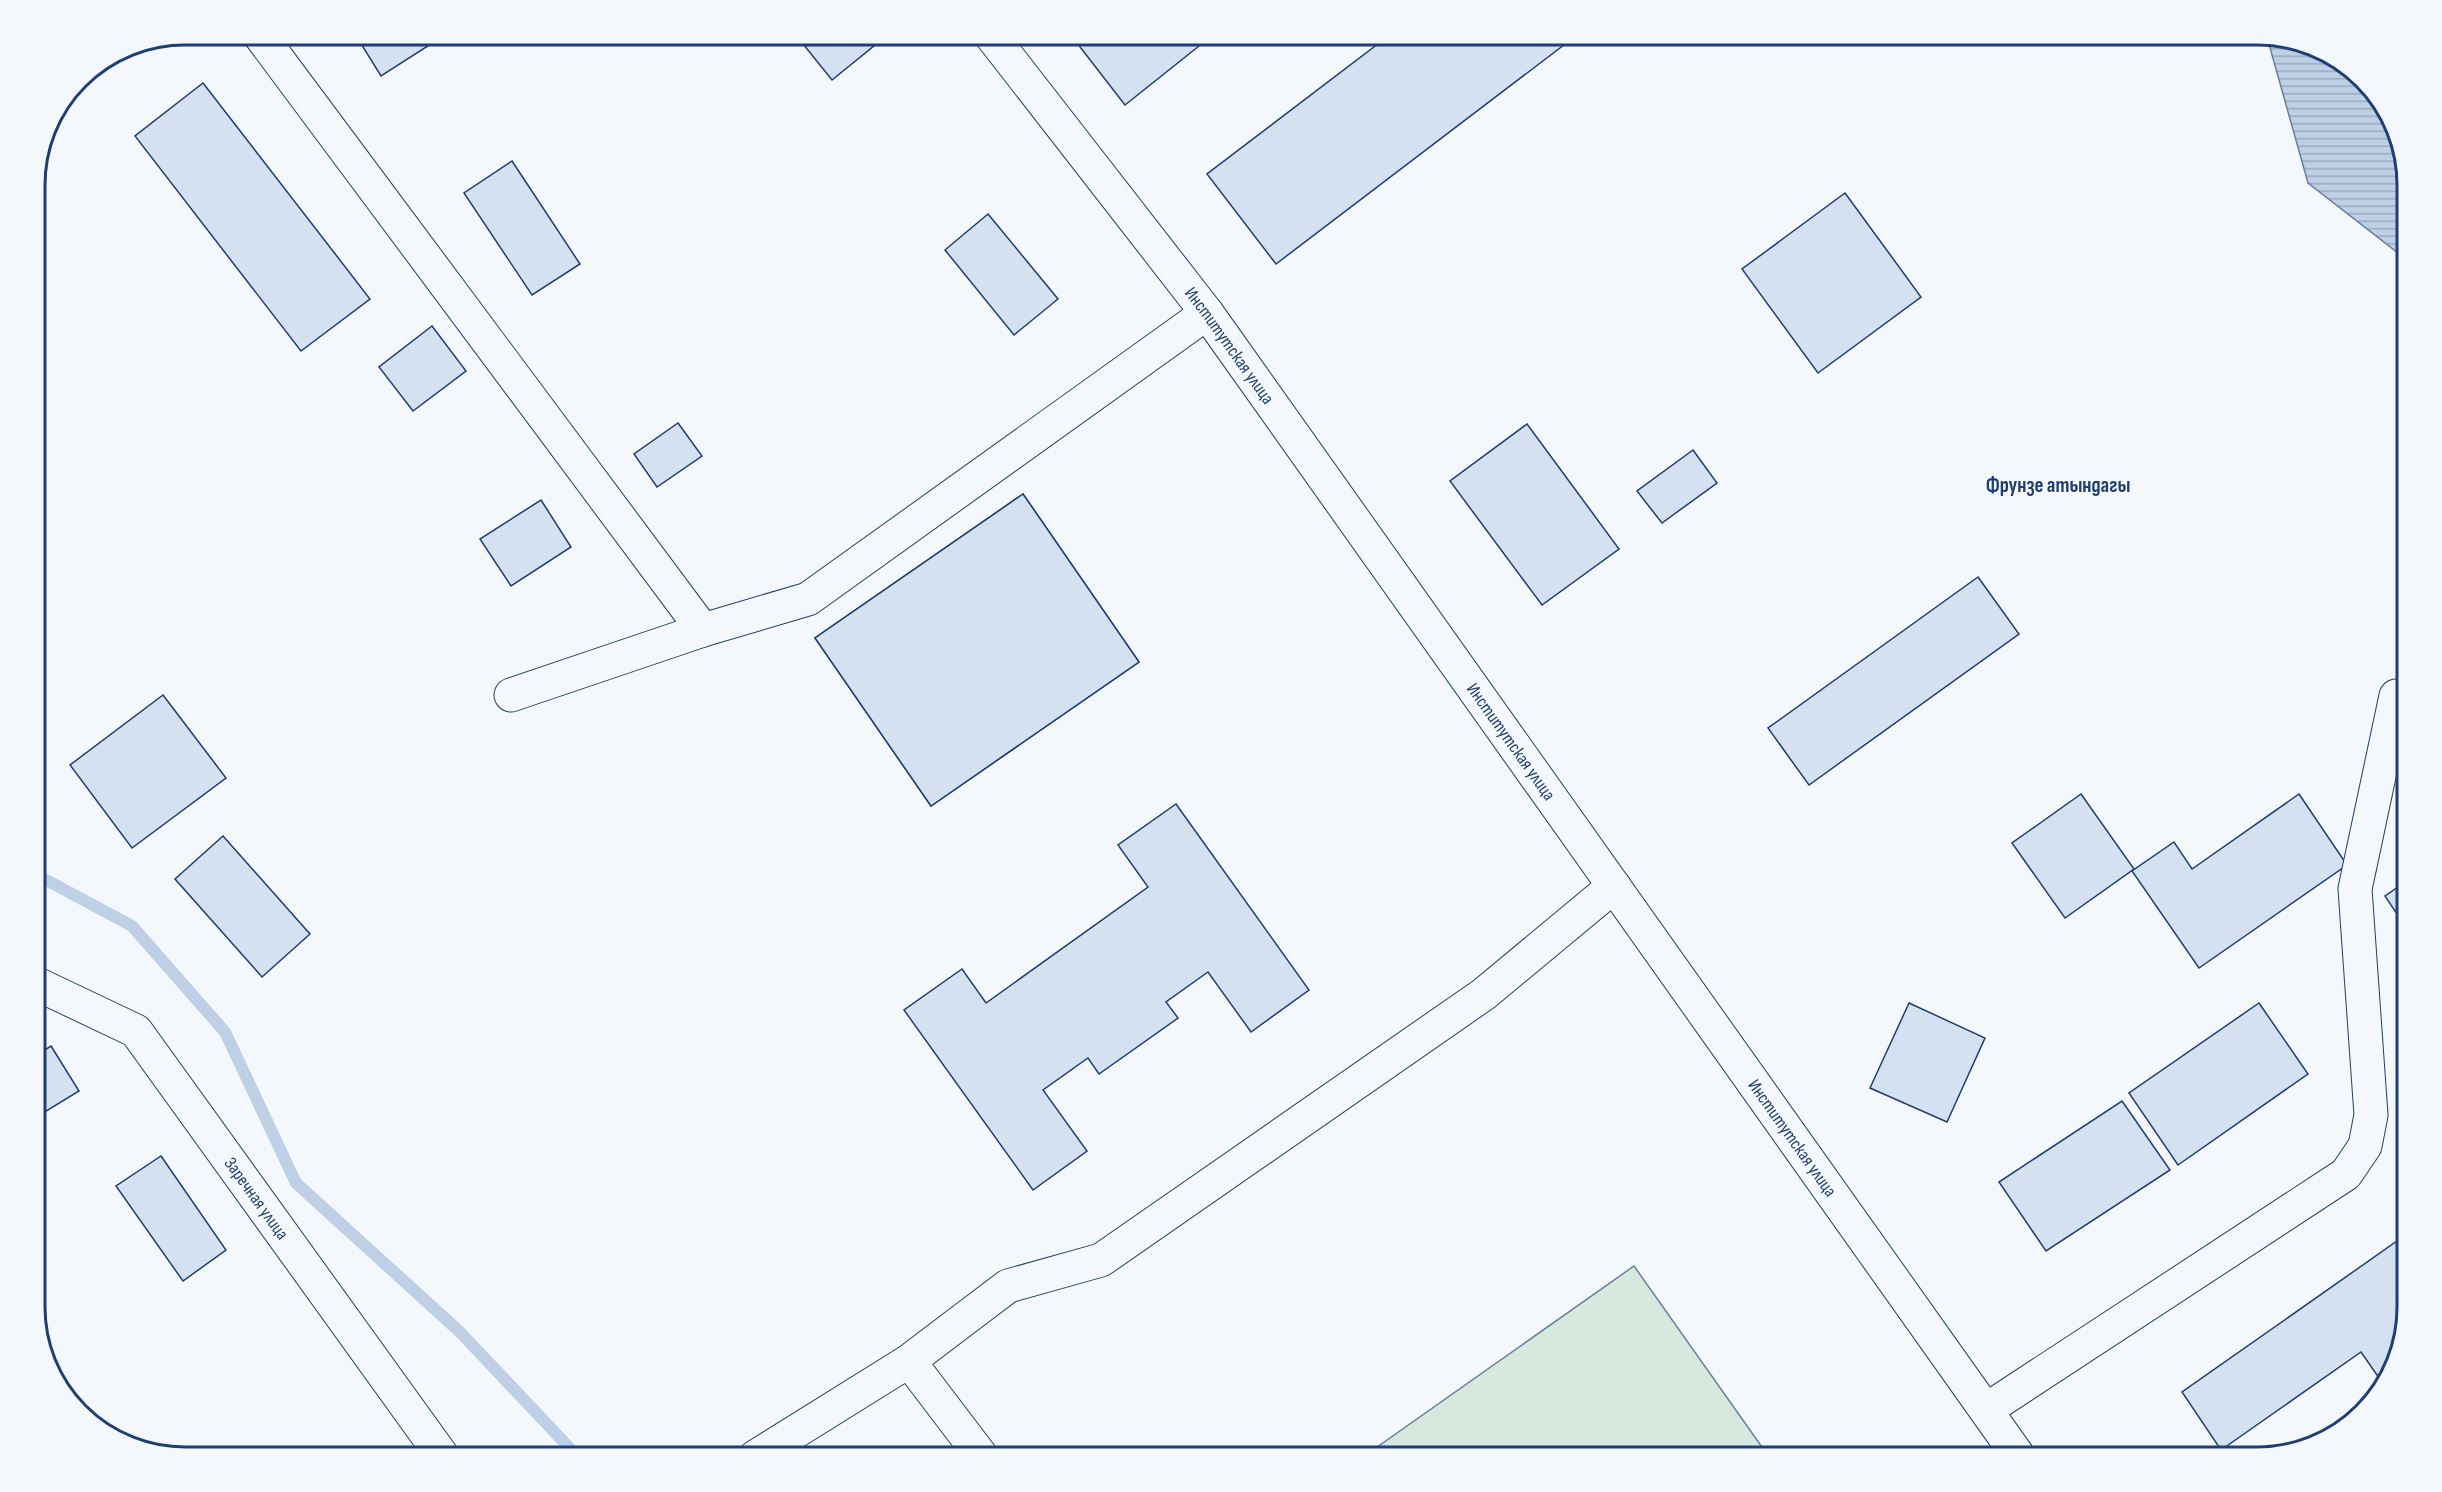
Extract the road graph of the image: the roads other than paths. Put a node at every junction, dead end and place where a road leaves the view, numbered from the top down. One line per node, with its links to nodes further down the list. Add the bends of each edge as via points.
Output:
1 (267, 45): 4 (street)
2 (999, 45): 3 (street, Институтская улица)
3 (1207, 312): 4 (street, via 808,599); 7 (street, Институтская улица)
4 (703, 630): 5 (street)
5 (511, 695)
6 (2396, 696): 10 (street, via 2355,889 2371,1115 2365,1146 2346,1174)
7 (1614, 886): 9 (street, via 1484,994 1101,1260 1008,1286); 10 (street, Институтская улица)
8 (45, 988): 11 (street, Заречная улица, via 136,1031)
9 (909, 1361): 12 (street); 13 (street)
10 (1986, 1410): 14 (street, Институтская улица)
11 (435, 1447)
12 (772, 1447)
13 (974, 1447)
14 (2011, 1447)

